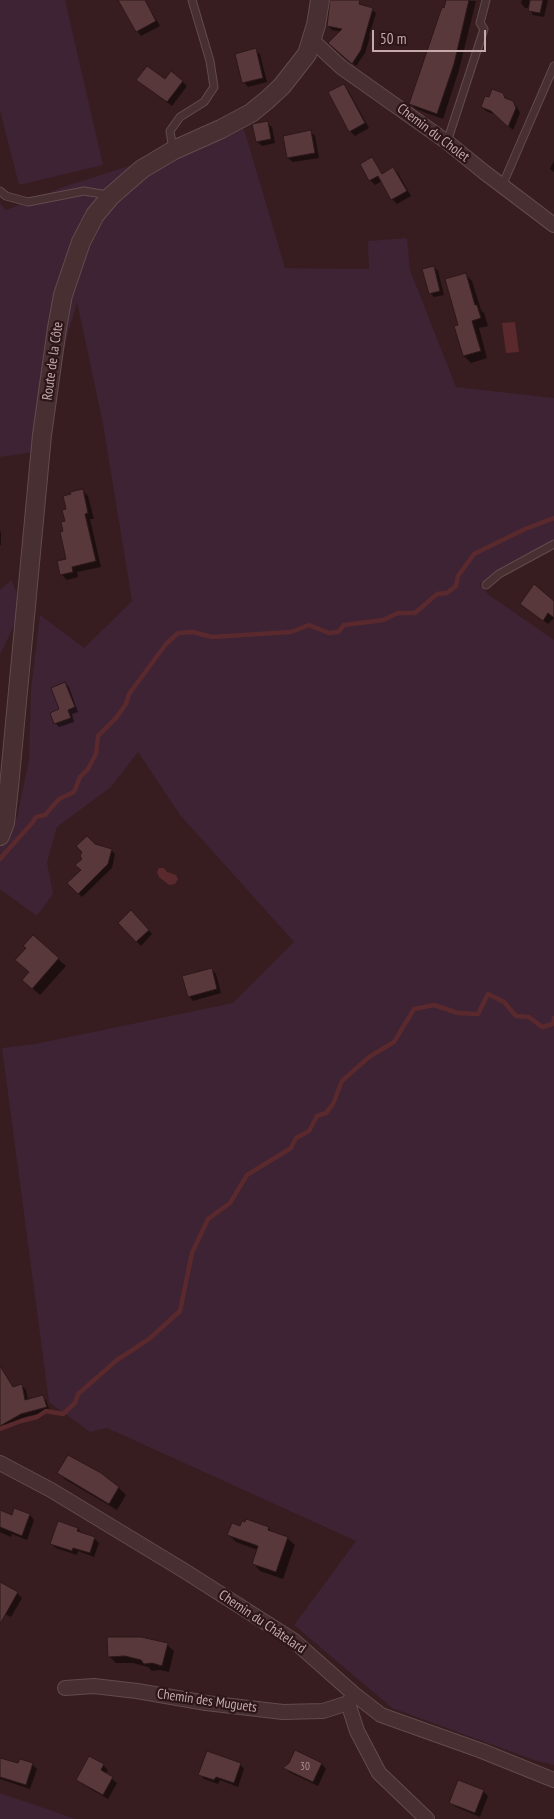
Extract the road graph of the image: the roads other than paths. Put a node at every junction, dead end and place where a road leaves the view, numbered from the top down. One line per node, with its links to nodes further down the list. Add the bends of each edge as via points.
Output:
1 (192, 0): 7 (lane, via 214,87 204,102 180,117 170,131)
2 (320, 0): 4 (street, Route de la Côte)
3 (486, 0): 6 (lane, via 480,23 484,29)
4 (312, 40): 6 (street, Chemin du Cholet, via 341,67); 7 (street, Route de la Côte, via 306,54 282,86 267,100 221,129)
5 (554, 66): 8 (lane)
6 (448, 142): 8 (street, Chemin du Cholet)
7 (174, 150): 10 (street, Route de la Côte, via 142,170)
8 (502, 186): 11 (street, Chemin du Cholet)
9 (0, 191): 10 (lane, via 28,202 84,191)
10 (111, 196): 14 (street, Route de la Côte, via 95,215 81,242 57,328 42,435 5,823)
11 (554, 225)
12 (554, 544): 13 (lane, via 499,574)
13 (486, 585)
14 (0, 836)
15 (0, 1463): 17 (street, Chemin du Châtelard, via 84,1510 293,1640)
16 (65, 1688): 17 (street, Chemin des Muguets, via 94,1686 283,1712 323,1711)
17 (351, 1699): 18 (street, Chemin du Châtelard, via 381,1715); 19 (street, via 357,1731 379,1772)
18 (554, 1780)
19 (427, 1819)

